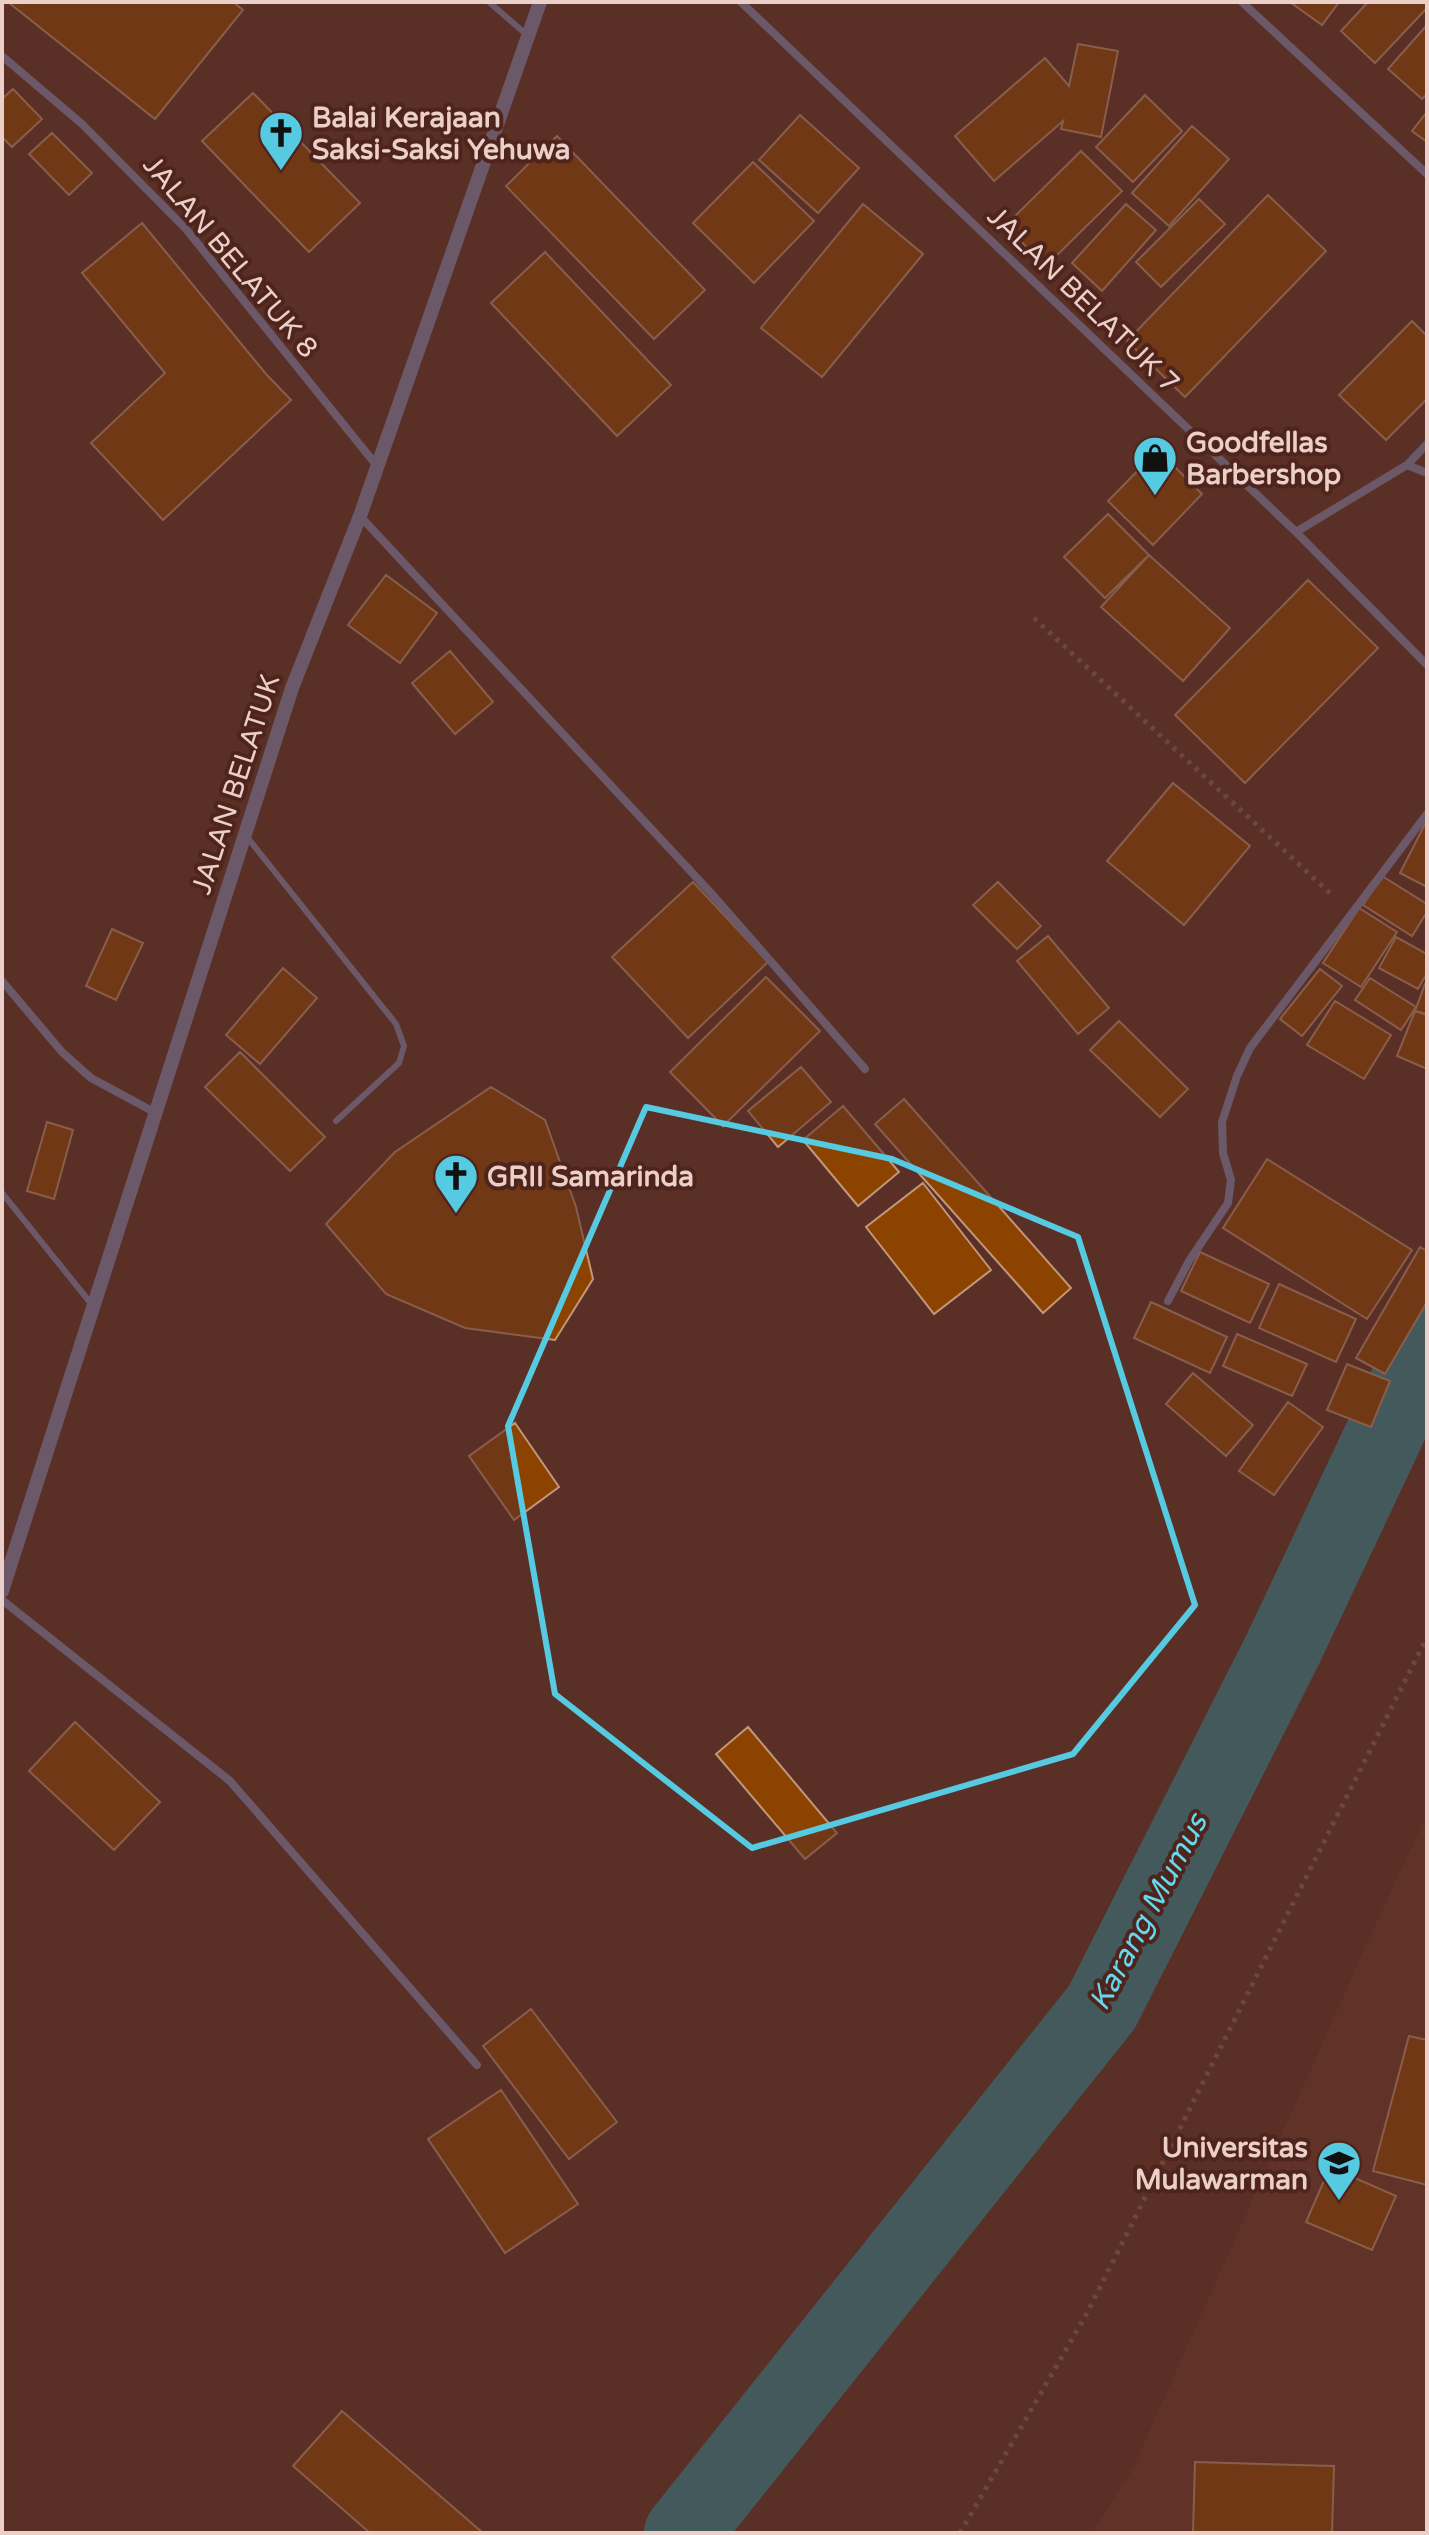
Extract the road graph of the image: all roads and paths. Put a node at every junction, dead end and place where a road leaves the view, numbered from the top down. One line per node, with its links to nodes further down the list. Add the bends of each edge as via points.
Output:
1 (489, 2): 5 (lane)
2 (540, 2): 5 (street, JALAN BELATUK)
3 (741, 2): 13 (street, JALAN BELATUK 7)
4 (1242, 2): 7 (street)
5 (529, 36): 10 (street, JALAN BELATUK)
6 (2, 56): 10 (street, JALAN BELATUK 8, via 82,124 186,229)
7 (1427, 174)
8 (1427, 444): 9 (street)
9 (1407, 465): 11 (street); 13 (street)
10 (377, 466): 12 (street, JALAN BELATUK)
11 (1427, 473)
12 (360, 516): 17 (street, JALAN BELATUK, via 292,688); 20 (street, via 710,892)
13 (1296, 532): 15 (street, JALAN BELATUK 7)
14 (1034, 618): 18 (path)
15 (1427, 665)
16 (1427, 814): 18 (street)
17 (245, 834): 21 (street, JALAN BELATUK); 22 (lane, via 396,1024 404,1046 399,1063)
18 (1352, 913): 24 (street, via 1250,1048 1222,1122 1231,1180 1228,1203)
19 (2, 981): 21 (street, via 91,1078)
20 (865, 1069)
21 (156, 1113): 25 (street, JALAN BELATUK)
22 (336, 1121)
23 (2, 1193): 25 (lane)
24 (1168, 1301)
25 (94, 1306): 26 (street, JALAN BELATUK)
26 (2, 1591)
27 (2, 1600): 29 (street, via 230,1781)
28 (1427, 1637): 30 (path, via 1086,2315)
29 (477, 2065)
30 (960, 2533)

